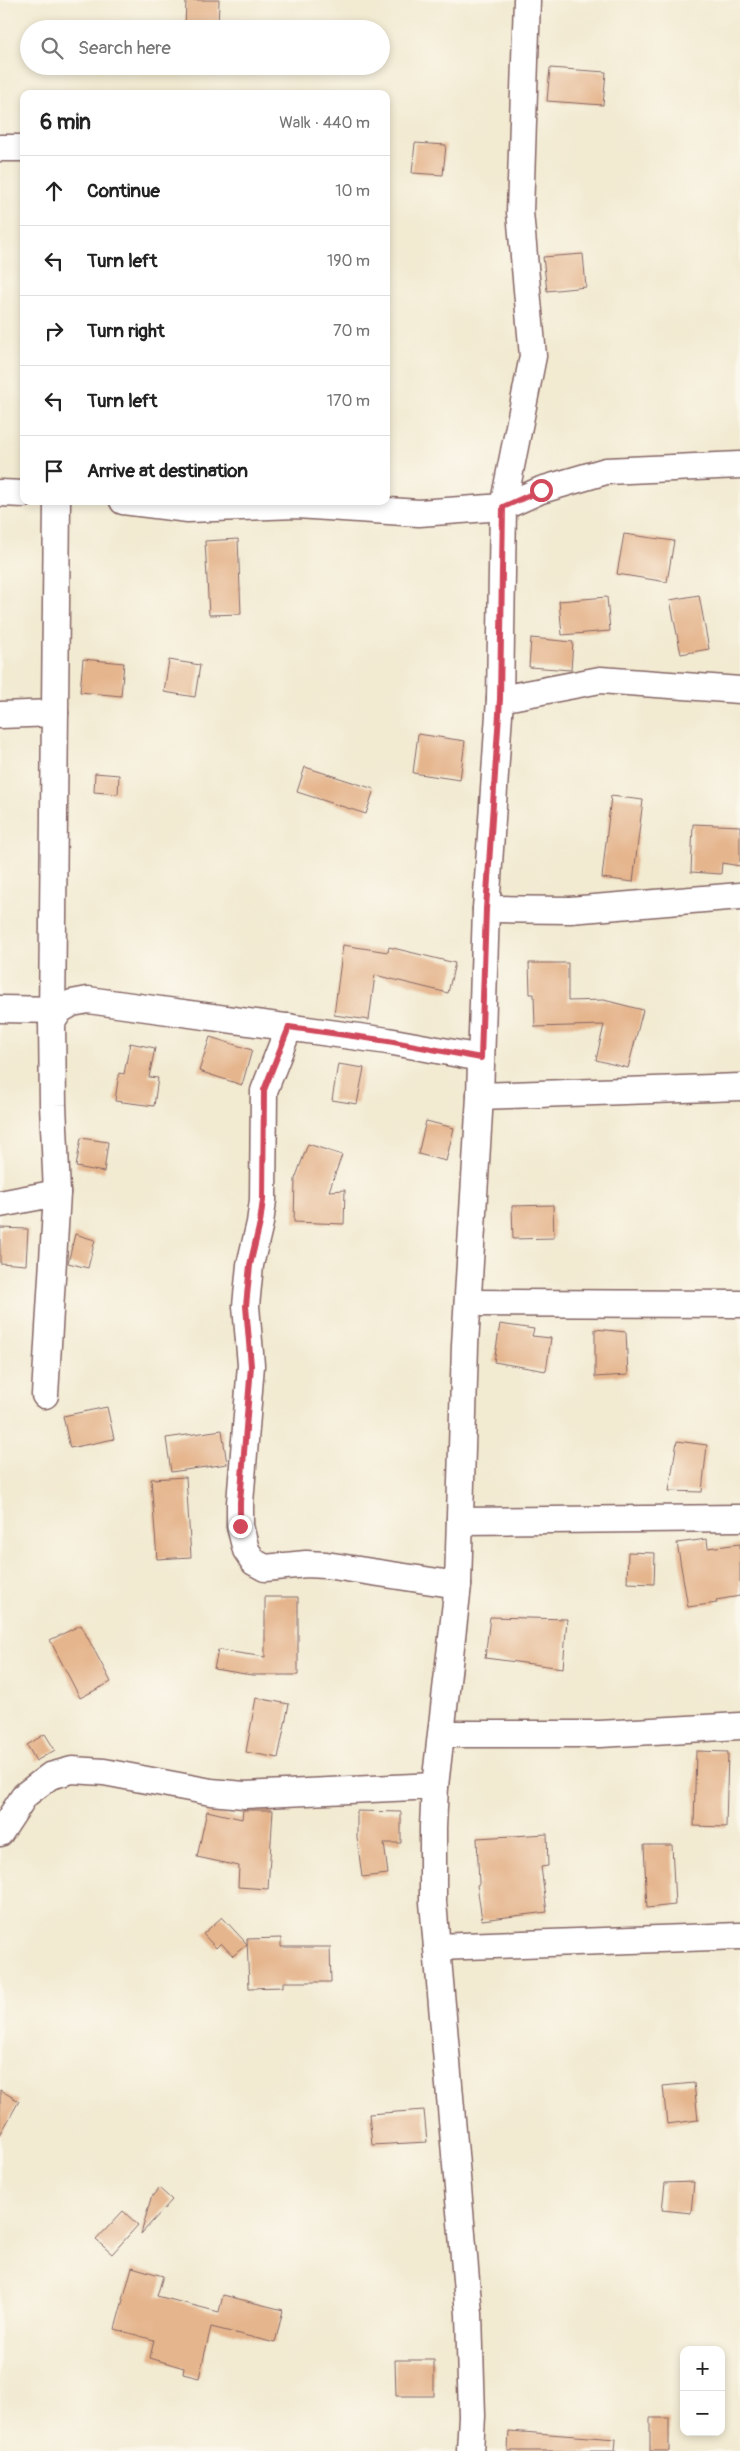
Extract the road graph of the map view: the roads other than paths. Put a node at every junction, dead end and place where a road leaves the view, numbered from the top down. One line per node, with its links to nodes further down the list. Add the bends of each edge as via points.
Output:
1 (526, 0): 11 (street, via 520,212 533,356)
2 (0, 148): 3 (street)
3 (20, 148)
4 (740, 465): 11 (street, via 606,472 541,490)
5 (0, 493): 6 (street)
6 (20, 494)
7 (57, 505): 14 (street)
8 (156, 505): 10 (street, via 188,509)
9 (297, 505): 11 (street, via 419,513)
10 (297, 505)
11 (503, 507): 13 (street)
12 (740, 690): 13 (street, via 600,680)
13 (500, 699): 17 (street)
14 (55, 713): 15 (street); 19 (street)
15 (0, 715)
16 (740, 896): 17 (street, via 570,910)
17 (486, 909): 21 (street)
18 (0, 1009): 19 (street)
19 (55, 1014): 20 (street, via 72,1003 88,1000); 24 (street, via 53,1105)
20 (289, 1027): 21 (street); 31 (street, via 264,1090 263,1200 246,1306 251,1366 240,1502 240,1526 246,1550 254,1562 265,1568 306,1564)
21 (481, 1058): 23 (street)
22 (740, 1087): 23 (street)
23 (480, 1096): 26 (street)
24 (58, 1193): 25 (street); 28 (street)
25 (0, 1204)
26 (468, 1303): 27 (street); 30 (street)
27 (740, 1304)
28 (45, 1395)
29 (740, 1518): 30 (street)
30 (460, 1521): 31 (street)
31 (458, 1585): 33 (street)
32 (740, 1726): 33 (street, via 600,1734)
33 (442, 1734): 34 (street)
34 (435, 1786): 35 (street, via 244,1795 104,1772 72,1770 50,1776 25,1795); 37 (street, via 433,1902)
35 (0, 1832)
36 (740, 1936): 37 (street)
37 (437, 1947): 38 (street, via 469,2314)
38 (470, 2451)

